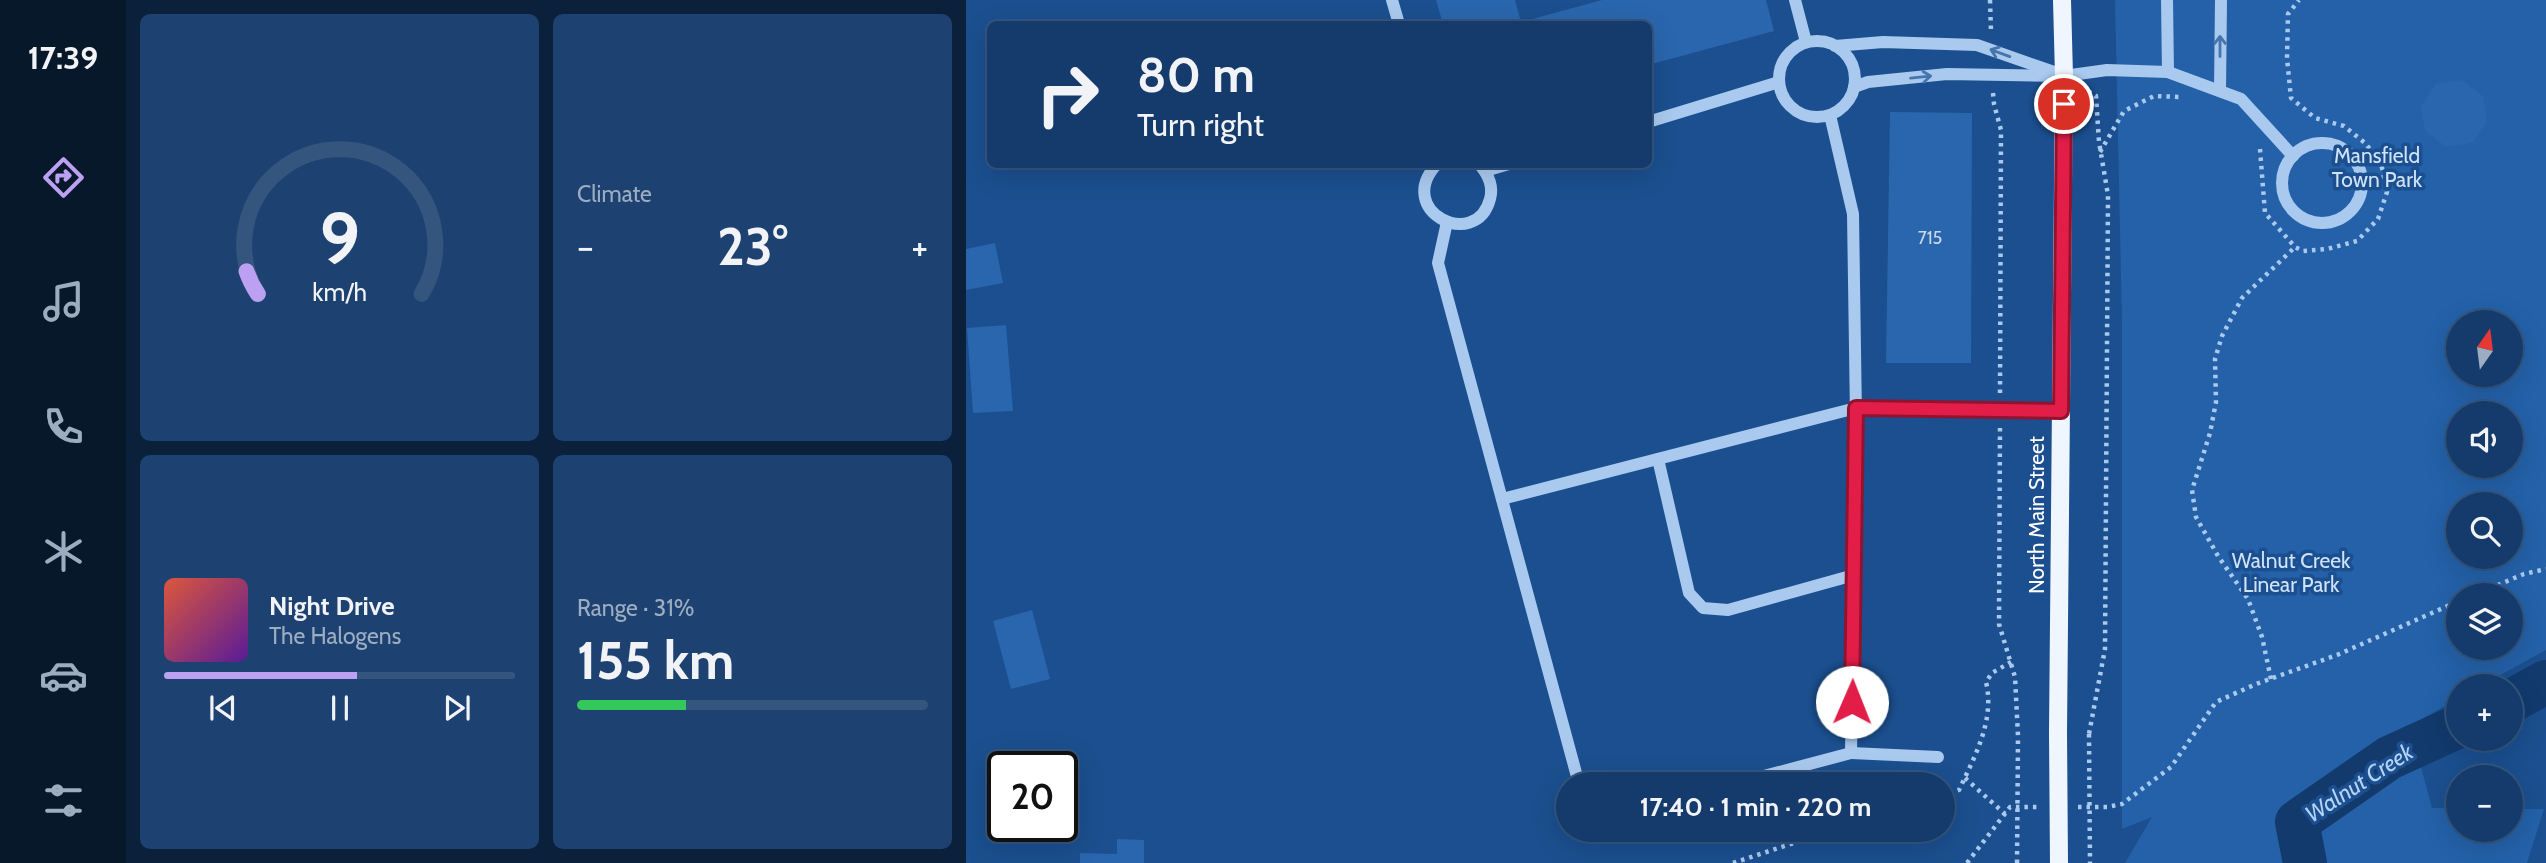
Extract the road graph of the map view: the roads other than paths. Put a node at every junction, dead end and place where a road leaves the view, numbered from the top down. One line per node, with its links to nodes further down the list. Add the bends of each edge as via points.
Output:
1 (1392, 0): 6 (lane)
2 (1795, 0): 7 (lane)
3 (2062, 0): 10 (main road, North Main Street)
4 (2166, 0): 9 (lane)
5 (2221, 0): 13 (lane, one-way to 5)
6 (1398, 21)
7 (1806, 42): 8 (lane); 11 (lane, via 1786,55)
8 (1835, 46): 10 (lane, one-way to 8, via 1977,45 1883,42); 12 (lane, via 1852,64)
9 (2168, 72): 10 (lane, via 2106,70); 13 (lane)
10 (2064, 76): 12 (lane, one-way to 10, via 1947,74); 21 (main road, North Main Street)
11 (1779, 82): 14 (lane, via 1794,109 1805,115); 15 (lane)
12 (1854, 87): 14 (lane, via 1849,99)
13 (2220, 91): 16 (lane, via 2241,99)
14 (1830, 115): 20 (lane, via 1853,214)
15 (1652, 121)
16 (2293, 156): 16 (lane, via 2282,177 2282,189 2294,211 2315,222 2339,219 2350,212 2362,177 2350,154 2327,143 2303,148)
17 (1435, 168): 19 (lane, via 1424,192 1431,211)
18 (1482, 168): 19 (lane, via 1490,181 1490,203 1467,223)
19 (1447, 222): 23 (lane, via 1438,263)
20 (1856, 408): 21 (lane); 22 (lane); 24 (lane)
21 (2061, 411): 29 (main road, North Main Street, bridge)
22 (1658, 459): 23 (lane); 24 (lane, via 1689,593 1703,608 1728,610)
23 (1502, 499): 27 (lane)
24 (1854, 575): 25 (lane)
25 (1851, 753): 26 (lane); 28 (lane)
26 (1938, 757)
27 (1576, 772)
28 (1779, 772)
29 (2059, 863)

